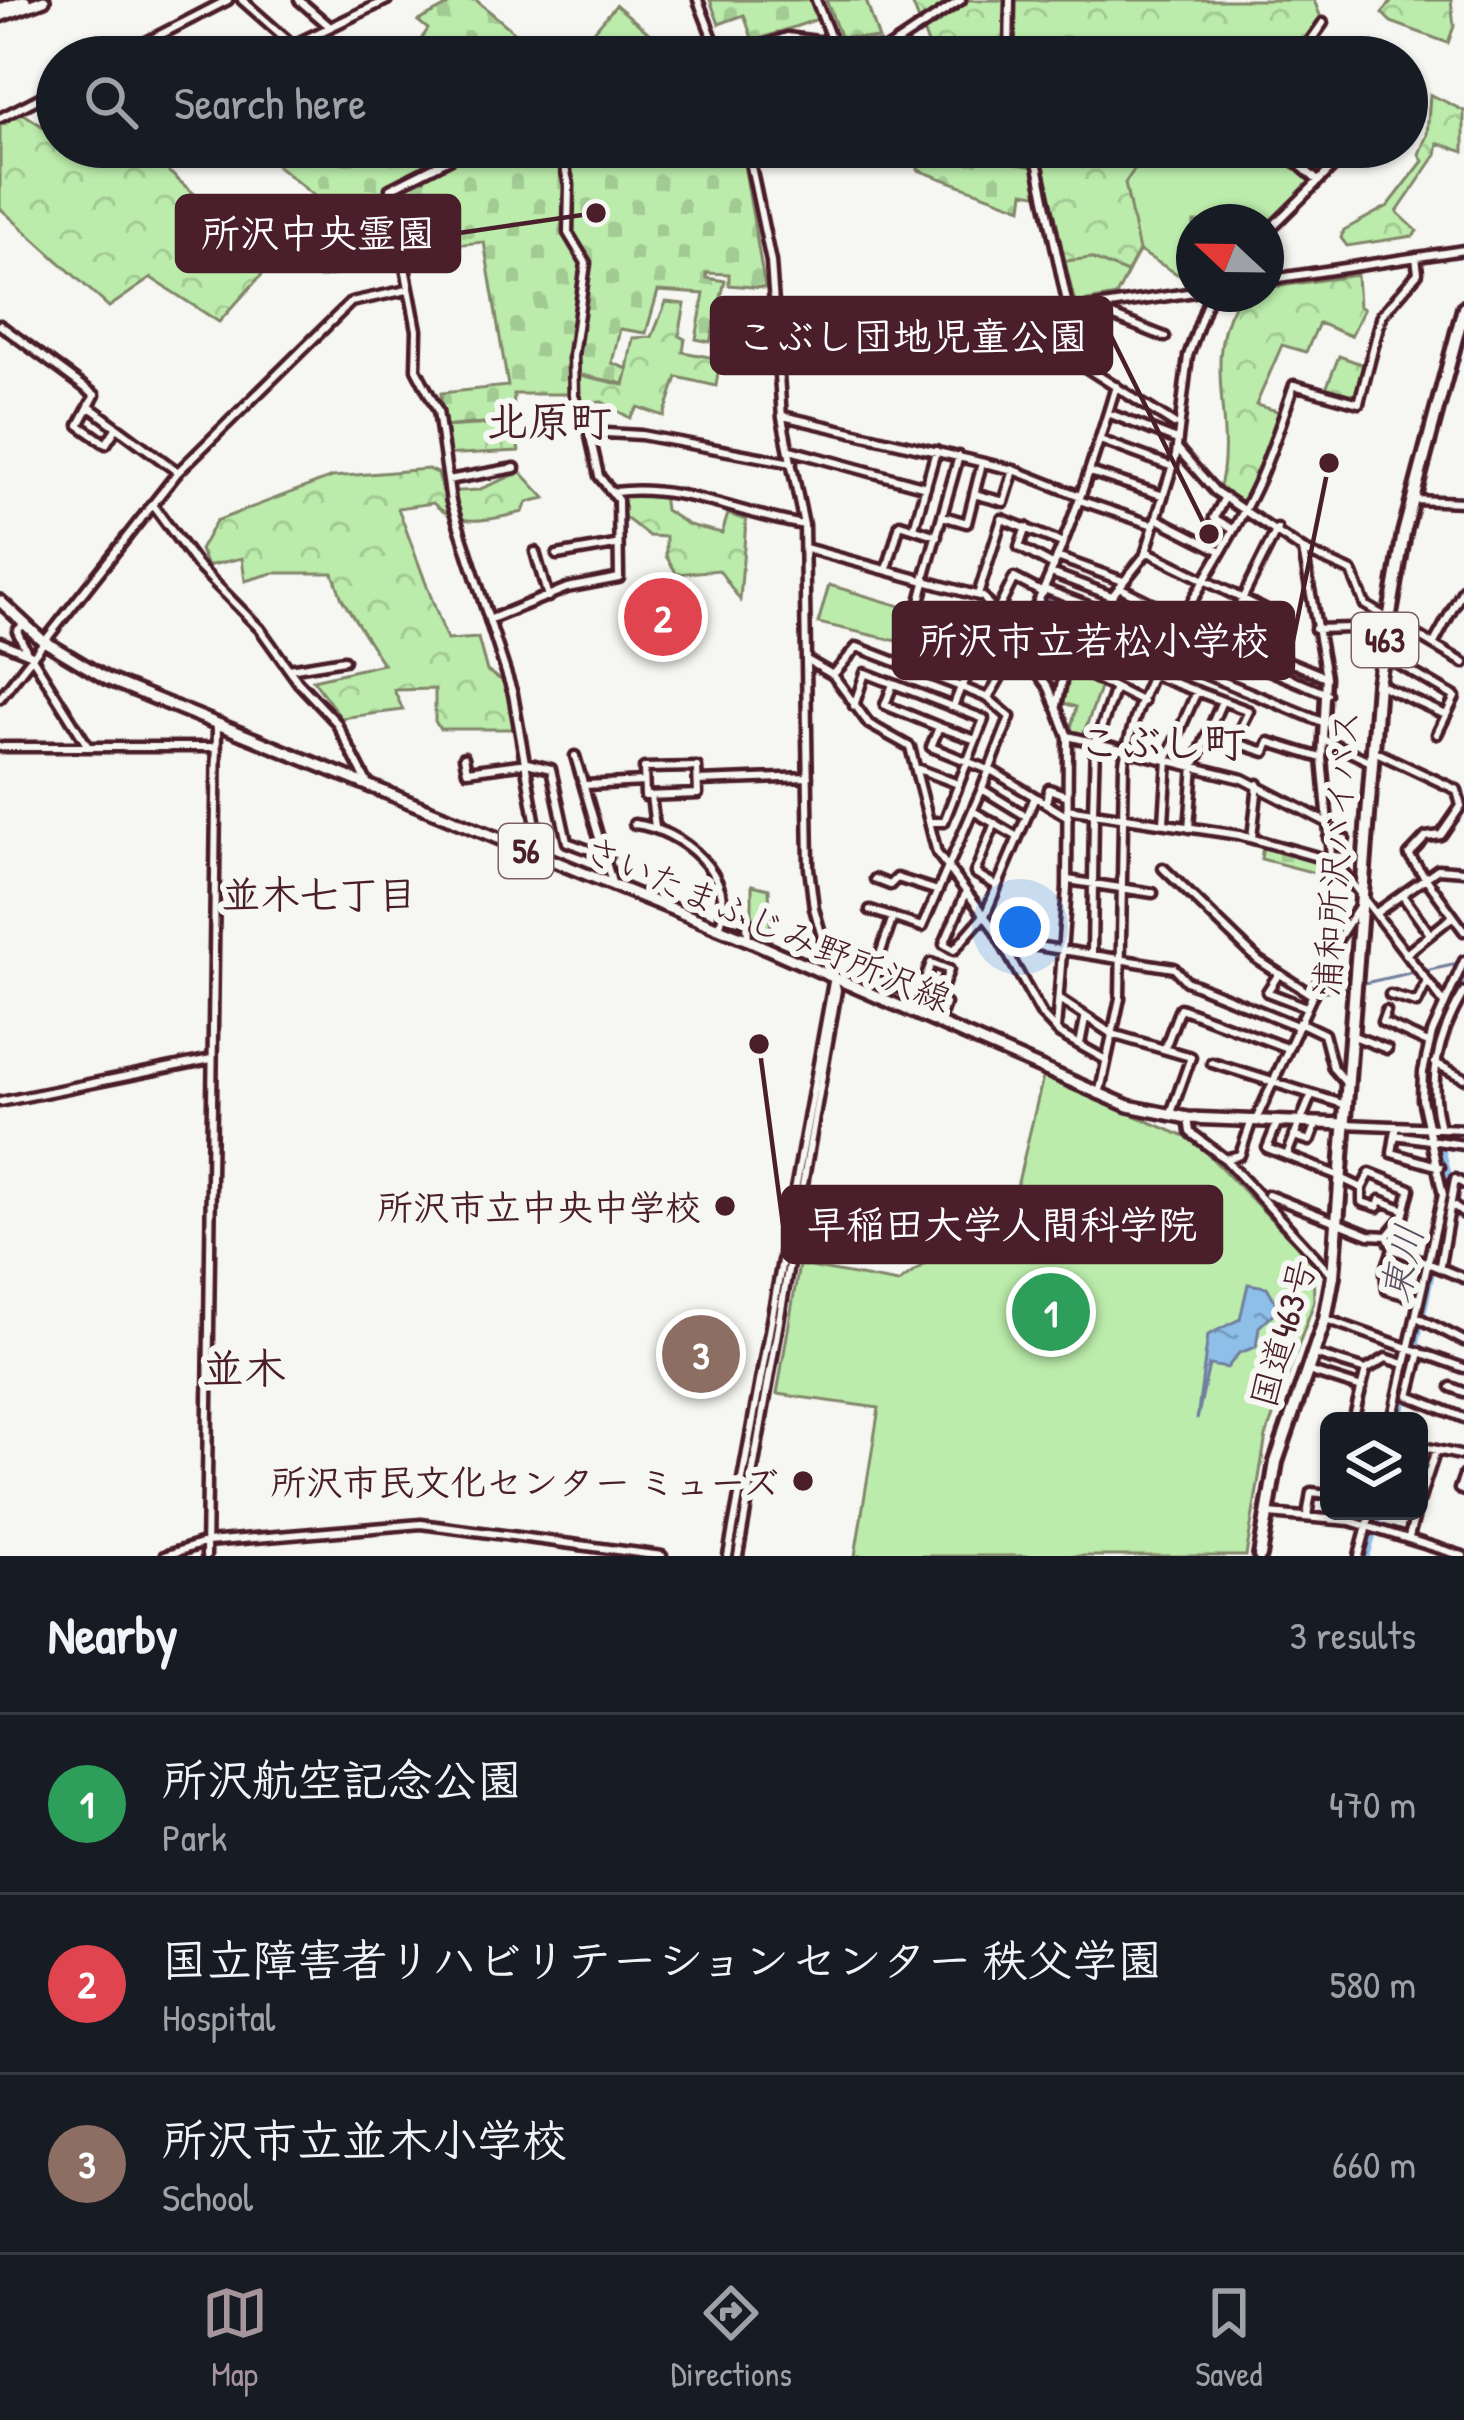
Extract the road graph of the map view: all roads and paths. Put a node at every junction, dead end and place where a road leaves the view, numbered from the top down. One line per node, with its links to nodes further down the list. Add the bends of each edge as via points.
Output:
1 (25, 0): 11 (main road)
2 (44, 0): 11 (main road)
3 (228, 0): 14 (street)
4 (242, 0): 15 (street)
5 (299, 0): 13 (street)
6 (387, 0): 13 (street)
7 (698, 0): 17 (street)
8 (816, 0): 18 (street)
9 (961, 0): 19 (street)
10 (1010, 0): 20 (street)
11 (0, 12)
12 (1323, 23): 21 (street)
13 (329, 26): 16 (street)
14 (157, 36)
15 (283, 36)
16 (310, 36)
17 (715, 36)
18 (830, 36)
19 (907, 36)
20 (1009, 36)
21 (1314, 36)
22 (36, 100): 23 (street)
23 (0, 118)
24 (432, 168): 35 (street, via 390,189)
25 (565, 168): 52 (street, via 568,233 586,263 573,356 574,396)
26 (751, 168): 44 (street)
27 (1040, 168): 39 (street)
28 (1303, 168): 30 (street)
29 (1332, 168): 30 (street)
30 (1318, 182): 31 (street)
31 (1284, 215)
32 (1464, 250): 33 (street)
33 (1416, 257): 34 (street); 75 (street, via 1418,273 1386,308 1372,340 1359,403 1294,385)
34 (1284, 277)
35 (409, 287): 63 (street, via 351,302); 65 (street, via 416,369 438,411)
36 (1176, 296): 38 (street)
37 (1464, 308): 72 (highway, 浦和所沢バイパス / 463)
38 (1108, 309): 39 (street); 43 (street); 45 (street)
39 (1069, 311): 44 (street)
40 (1202, 312): 51 (street)
41 (0, 325): 47 (street, via 95,395)
42 (998, 334): 45 (street)
43 (1165, 337)
44 (779, 356): 49 (street)
45 (1085, 367): 46 (street)
46 (1116, 386): 48 (street); 51 (street)
47 (91, 408): 50 (street); 50 (street, via 79,425 106,444)
48 (1108, 412): 53 (street); 54 (street)
49 (782, 416): 55 (street); 56 (street)
50 (117, 428): 63 (street)
51 (1176, 428): 54 (street)
52 (589, 432): 58 (street); 67 (street, via 599,476)
53 (1100, 440): 60 (street); 64 (street)
54 (1177, 444): 60 (street); 70 (street)
55 (788, 450): 58 (street); 66 (street)
56 (936, 451): 57 (street); 66 (street)
57 (959, 456): 59 (street); 76 (street)
58 (792, 463): 78 (street)
59 (982, 463): 62 (street); 68 (street)
60 (1173, 467): 69 (street)
61 (515, 468): 65 (street)
62 (1014, 470): 68 (street, via 1004,502); 71 (street)
63 (178, 472): 74 (street)
64 (1090, 472): 69 (street); 71 (street)
65 (447, 480): 108 (street)
66 (926, 488): 81 (street)
67 (615, 492): 78 (street, via 663,490); 85 (street)
68 (974, 494): 76 (street, via 967,523)
69 (1163, 495): 77 (street)
70 (1225, 497): 75 (street); 80 (street, via 1214,518)
71 (1080, 498): 77 (street); 84 (street)
72 (1414, 500): 73 (street); 110 (highway, 浦和所沢バイパス / 463)
73 (1464, 502)
74 (152, 504): 113 (street); 125 (street)
75 (1244, 507): 80 (street); 82 (street)
76 (944, 516): 83 (street)
77 (1155, 521): 87 (street); 89 (street)
78 (804, 525): 86 (street)
79 (1026, 527): 84 (street); 94 (street, via 1019,547); 100 (street, via 1002,519)
80 (1231, 528): 87 (street)
81 (914, 529): 83 (street); 93 (street, via 899,524)
82 (1277, 529): 88 (street); 103 (street)
83 (938, 536): 95 (street)
84 (1062, 543): 92 (street)
85 (615, 545): 91 (street); 102 (street, via 619,578)
86 (805, 548): 93 (street); 121 (street)
87 (1219, 550): 96 (street)
88 (1303, 550): 110 (street, via 1350,570 1363,603); 112 (street)
89 (1146, 551): 96 (street); 97 (street)
90 (535, 552): 102 (street)
91 (556, 555)
92 (1057, 556): 94 (street); 97 (street)
93 (887, 569): 95 (street)
94 (1052, 569): 99 (street); 101 (street)
95 (925, 579): 100 (street); 124 (street)
96 (1204, 580): 103 (street); 109 (street)
97 (1121, 584): 101 (street); 109 (street)
98 (1464, 588): 115 (street)
99 (1043, 591): 106 (street); 107 (street, via 1014,578); 116 (street)
100 (978, 595): 107 (street)
101 (1112, 596): 106 (street)
102 (548, 597): 108 (street)
103 (1243, 598): 105 (street); 126 (street)
104 (0, 601): 111 (main road, さいたまふじみ野所沢線 / 56)
105 (1265, 610)
106 (1100, 614): 118 (street); 123 (street)
107 (997, 617): 116 (street); 132 (street)
108 (490, 619): 162 (street)
109 (1185, 620): 118 (street)
110 (1388, 623): 112 (street); 115 (street); 119 (highway, 浦和所沢バイパス / 463)
111 (24, 625): 113 (main road, さいたまふじみ野所沢線 / 56); 117 (street, via 16,632)
112 (1315, 629): 129 (street)
113 (42, 640): 117 (street); 145 (main road, さいたまふじみ野所沢線 / 56, via 106,680)
114 (0, 642): 117 (street)
115 (1433, 645): 122 (street)
116 (1019, 646): 137 (street); 142 (street)
117 (29, 654): 136 (street); 153 (street)
118 (1167, 655): 126 (street); 128 (street)
119 (1383, 655): 131 (highway, 浦和所沢バイパス / 463); 143 (street, via 1455,697)
120 (344, 660): 125 (street)
121 (807, 660): 127 (street); 166 (street)
122 (1464, 663)
123 (1067, 664): 133 (street); 142 (street)
124 (903, 665): 127 (street, via 854,646); 132 (street)
125 (289, 669): 173 (street, via 336,722)
126 (1205, 674): 144 (street)
127 (833, 675): 140 (street)
128 (1156, 676): 134 (street); 139 (street)
129 (1326, 677): 135 (street); 135 (street, via 1258,649 1252,663)
130 (893, 684): 140 (street, via 865,673); 141 (street); 146 (street, via 885,705)
131 (1378, 684): 143 (street); 157 (highway, 浦和所沢バイパス / 463)
132 (961, 687): 137 (street); 141 (street)
133 (1115, 688): 139 (street); 151 (street)
134 (1197, 691): 138 (street); 160 (street)
135 (1327, 694): 144 (street)
136 (0, 698)
137 (988, 698): 165 (street, via 1010,717)
138 (1222, 700): 159 (street, via 1249,711 1234,742 1265,752 1269,742); 163 (street)
139 (1143, 702): 155 (street)
140 (854, 706): 164 (street, via 906,743)
141 (953, 707): 150 (street, via 984,719)
142 (1056, 710): 148 (street)
143 (1446, 716): 147 (street)
144 (1325, 723): 149 (street)
145 (217, 724): 154 (street); 173 (main road, さいたまふじみ野所沢線 / 56)
146 (939, 727): 150 (street); 161 (street, via 931,747)
147 (1437, 734)
148 (1068, 736): 151 (street); 175 (street)
149 (1323, 739): 157 (street); 159 (street)
150 (976, 740): 161 (street)
151 (1095, 743): 155 (street); 181 (street)
152 (0, 747): 153 (street)
153 (88, 747): 154 (street)
154 (216, 747): 255 (street)
155 (1126, 750): 160 (street); 183 (street)
156 (575, 756): 171 (street)
157 (1371, 756): 178 (street, via 1457,790); 213 (highway, 浦和所沢バイパス / 463)
158 (464, 757): 162 (street, via 467,771)
159 (1322, 758): 185 (street)
160 (1167, 760): 163 (street); 188 (street)
161 (968, 762): 165 (street); 169 (street)
162 (524, 763): 195 (street); 196 (street, via 551,769 567,842)
163 (1194, 766): 170 (street); 190 (street)
164 (916, 768): 169 (street); 184 (street)
165 (989, 770): 172 (street); 176 (street)
166 (808, 777): 167 (street); 233 (street, via 812,895)
167 (698, 781): 168 (street, via 697,767 644,768); 174 (street, via 698,794)
168 (644, 782): 171 (street); 174 (street)
169 (958, 784): 184 (street, via 944,822)
170 (1258, 784): 185 (street); 192 (street)
171 (585, 785): 196 (street)
172 (982, 789): 179 (street); 182 (street)
173 (370, 790): 195 (main road, さいたまふじみ野所沢線 / 56)
174 (651, 796): 189 (street)
175 (1065, 796): 177 (street, via 1049,789); 180 (street)
176 (1035, 797): 177 (street); 182 (street)
177 (1046, 803): 180 (street)
178 (1462, 807): 202 (street, via 1442,836 1426,837 1409,856)
179 (973, 811): 187 (street); 201 (street)
180 (1067, 813): 181 (street); 204 (street)
181 (1094, 813): 183 (street); 205 (street)
182 (1026, 816): 191 (street)
183 (1123, 818): 188 (street); 208 (street)
184 (929, 822): 201 (street, via 930,842)
185 (1326, 822): 193 (street)
186 (634, 824): 189 (street)
187 (995, 824): 191 (street); 207 (street, via 975,873)
188 (1163, 824): 190 (street)
189 (655, 827): 216 (street, via 703,859)
190 (1189, 828): 192 (street)
191 (1016, 836): 207 (street)
192 (1252, 838): 198 (street)
193 (1328, 838): 194 (street); 198 (street)
194 (1345, 839)
195 (541, 857): 206 (main road, さいたまふじみ野所沢線 / 56)
196 (608, 857): 206 (street)
197 (1344, 857): 198 (street)
198 (1331, 859): 213 (street)
199 (1163, 868): 230 (street)
200 (1464, 871): 202 (street, via 1438,869)
201 (949, 872): 209 (street); 211 (street)
202 (1424, 878): 212 (street); 219 (street)
203 (875, 879): 209 (street)
204 (1068, 880): 205 (street); 225 (street)
205 (1093, 884): 208 (street); 226 (street)
206 (614, 886): 220 (main road, さいたまふじみ野所沢線 / 56)
207 (998, 886): 218 (street)
208 (1122, 888): 210 (street); 228 (street)
209 (938, 891): 217 (street, via 922,927)
210 (1153, 893)
211 (965, 895): 218 (street); 218 (street, via 944,944 954,950)
212 (1402, 896): 215 (street); 222 (street)
213 (1360, 899): 215 (street); 237 (street); 249 (highway, 浦和所沢バイパス / 463)
214 (870, 910): 217 (street)
215 (1376, 914): 227 (street)
216 (724, 916): 220 (street); 223 (street, via 747,922)
217 (893, 916): 232 (street)
218 (984, 916): 224 (street)
219 (1452, 917): 221 (street); 222 (street)
220 (719, 928): 223 (main road, さいたまふじみ野所沢線 / 56)
221 (1464, 931)
222 (1430, 934): 227 (street)
223 (748, 940): 233 (main road, さいたまふじみ野所沢線 / 56)
224 (1000, 940): 225 (street); 247 (street)
225 (1065, 950): 226 (street); 240 (street)
226 (1092, 954): 228 (street)
227 (1406, 954): 231 (street)
228 (1120, 959): 246 (street, via 1174,968 1186,981); 248 (street)
229 (1463, 963): 242 (street)
230 (1278, 973): 237 (street); 241 (street, via 1267,992)
231 (1422, 975): 238 (street, via 1417,1004); 242 (street)
232 (872, 978): 234 (street); 236 (street)
233 (834, 979): 234 (main road, さいたまふじみ野所沢線 / 56); 330 (street); 331 (street)
234 (867, 992): 245 (main road, さいたまふじみ野所沢線 / 56)
235 (1464, 992): 242 (street)
236 (919, 995): 239 (street); 239 (street, via 931,963 949,970)
237 (1312, 995): 241 (street)
238 (1390, 995)
239 (937, 1001): 245 (street, via 945,1004)
240 (1062, 1001): 244 (street); 247 (street)
241 (1306, 1007): 246 (street)
242 (1447, 1007): 250 (street); 258 (street)
243 (1386, 1011): 250 (street, via 1382,1022)
244 (1085, 1019): 248 (street); 251 (street)
245 (938, 1023): 262 (main road, さいたまふじみ野所沢線 / 56)
246 (1298, 1024): 253 (street); 261 (street, via 1324,1034 1333,1068)
247 (1056, 1030): 251 (street)
248 (1112, 1034): 252 (street); 256 (street)
249 (1351, 1035): 254 (street); 261 (highway, 浦和所沢バイパス / 463)
250 (1429, 1043): 273 (street, via 1421,1093)
251 (1080, 1045): 256 (street)
252 (1165, 1048): 253 (street, via 1180,1008); 266 (street, via 1191,1057)
253 (1288, 1048): 260 (street)
254 (1387, 1049)
255 (211, 1058): 264 (street); 326 (street)
256 (1106, 1060): 262 (street)
257 (1212, 1063): 260 (street)
258 (1435, 1063): 259 (street); 273 (street)
259 (1464, 1078)
260 (1271, 1082): 263 (street); 268 (street)
261 (1347, 1084): 265 (highway, 浦和所沢バイパス / 463)
262 (1099, 1094): 266 (main road, さいたまふじみ野所沢線 / 56)
263 (1311, 1096): 265 (street); 270 (street)
264 (0, 1102)
265 (1346, 1106): 272 (highway, 浦和所沢バイパス / 463)
266 (1170, 1115): 267 (main road, さいたまふじみ野所沢線 / 56)
267 (1188, 1118): 268 (main road, さいたまふじみ野所沢線 / 56); 282 (street, via 1190,1132)
268 (1254, 1120): 269 (main road, さいたまふじみ野所沢線 / 56); 278 (street)
269 (1278, 1121): 270 (main road, さいたまふじみ野所沢線 / 56); 281 (street, via 1267,1148)
270 (1300, 1122): 271 (main road, さいたまふじみ野所沢線 / 56); 276 (street)
271 (1317, 1123): 272 (main road, さいたまふじみ野所沢線 / 56); 276 (street, via 1310,1142)
272 (1345, 1124): 275 (street); 284 (highway, 国道463号 / 463)
273 (1435, 1128): 274 (street); 275 (street); 277 (street)
274 (1464, 1129)
275 (1396, 1131): 277 (street); 283 (street, via 1392,1153)
276 (1294, 1136): 281 (street)
277 (1438, 1140): 280 (street); 283 (street)
278 (1246, 1141): 279 (street); 282 (street, via 1240,1155)
279 (1256, 1144)
280 (1464, 1145)
281 (1287, 1156): 284 (street)
282 (1225, 1159): 295 (street)
283 (1440, 1167): 294 (street)
284 (1342, 1178): 286 (street); 291 (highway, 国道463号 / 463)
285 (1464, 1184): 288 (street, via 1455,1179)
286 (1362, 1188): 289 (street, via 1363,1202); 289 (street, via 1370,1173 1410,1189)
287 (1268, 1195): 291 (street)
288 (1453, 1206): 290 (street); 294 (street)
289 (1405, 1210): 292 (street)
290 (1464, 1214)
291 (1338, 1224): 292 (street); 295 (highway, 国道463号 / 463)
292 (1387, 1237): 293 (street)
293 (1393, 1250): 294 (street); 297 (street, via 1388,1290)
294 (1435, 1263): 296 (street); 297 (street)
295 (1333, 1276): 298 (highway, 国道463号 / 463)
296 (1464, 1278)
297 (1420, 1299): 299 (street)
298 (1325, 1318): 301 (street); 302 (highway, 国道463号 / 463)
299 (1420, 1318): 300 (street); 301 (street)
300 (1464, 1341)
301 (1414, 1350): 303 (street); 304 (street); 312 (street, via 1409,1396)
302 (1314, 1353): 305 (street); 306 (highway, 国道463号 / 463)
303 (1404, 1364): 305 (street, via 1386,1358); 311 (street)
304 (1464, 1368)
305 (1366, 1370): 308 (street)
306 (1308, 1371): 308 (street); 320 (highway, 国道463号 / 463)
307 (1451, 1387): 309 (street)
308 (1362, 1388): 310 (street)
309 (1464, 1392)
310 (1355, 1412)
311 (1394, 1412)
312 (1464, 1418)
313 (1428, 1448): 314 (street)
314 (1436, 1450): 315 (street); 316 (street)
315 (1464, 1456)
316 (1428, 1474)
317 (1464, 1474): 318 (street)
318 (1464, 1491)
319 (1320, 1493): 321 (street, via 1311,1492)
320 (1267, 1514): 321 (street); 332 (highway, 国道463号 / 463)
321 (1307, 1516): 324 (street)
322 (1372, 1520): 324 (street)
323 (1413, 1520): 325 (street)
324 (1372, 1528): 325 (street); 333 (street)
325 (1408, 1537): 334 (street)
326 (207, 1542): 327 (street); 328 (street); 329 (street, via 432,1524)
327 (164, 1556)
328 (206, 1556)
329 (662, 1556)
330 (728, 1556)
331 (738, 1556)
332 (1260, 1556)
333 (1359, 1556)
334 (1463, 1556)

